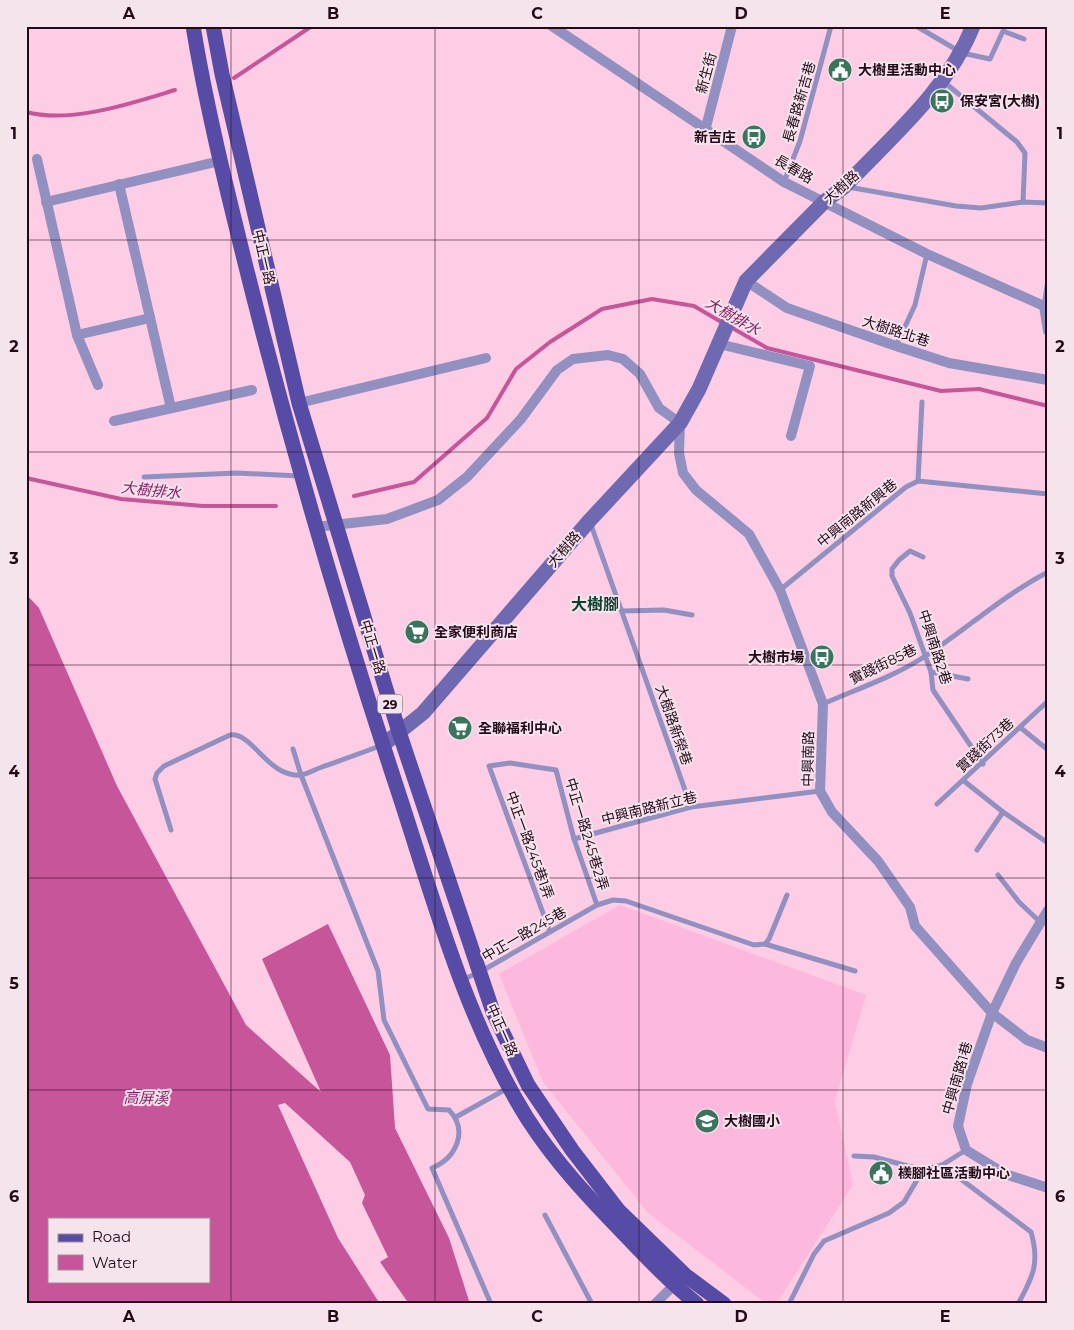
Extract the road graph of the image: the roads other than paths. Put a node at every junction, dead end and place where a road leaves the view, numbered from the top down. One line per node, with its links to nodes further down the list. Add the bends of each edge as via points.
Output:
1 (192, 26): 13 (main road, 中正一路 / 29)
2 (213, 26): 35 (main road, 中正一路 / 29)
3 (552, 26): 11 (street, 長春路)
4 (732, 26): 11 (street, 新生街)
5 (831, 26): 14 (lane, 長春路新吉巷, via 800,141)
6 (916, 26): 9 (lane)
7 (973, 26): 9 (street, 大樹路)
8 (1024, 39): 9 (lane, via 1003,31 990,59)
9 (962, 53): 10 (street, 大樹路)
10 (943, 82): 16 (street, 大樹路); 19 (lane, via 1017,142 1025,153)
11 (706, 128): 14 (street, 長春路)
12 (37, 159): 18 (street)
13 (220, 161): 15 (street); 40 (main road, 中正一路 / 29)
14 (784, 182): 17 (street, 長春路)
15 (119, 184): 18 (street); 25 (street)
16 (844, 187): 17 (street, 大樹路); 19 (lane, via 956,206 981,208)
17 (825, 201): 21 (street, 長春路); 23 (street, 大樹路)
18 (46, 202): 27 (street)
19 (1023, 202): 20 (lane)
20 (1048, 203)
21 (927, 254): 24 (street, 長春路); 29 (lane, via 915,304)
22 (1048, 280): 24 (lane)
23 (743, 286): 28 (street, 大樹路); 29 (street, 大樹路北巷, via 787,308)
24 (1044, 306): 26 (street)
25 (150, 318): 27 (street); 36 (street)
26 (1048, 331)
27 (77, 335): 32 (street)
28 (720, 340): 38 (street, 大樹路, via 699,390); 39 (street, via 810,366)
29 (896, 346): 31 (street, 大樹路北巷, via 949,363)
30 (486, 358): 35 (street)
31 (1048, 380)
32 (98, 385)
33 (252, 390): 36 (street)
34 (922, 402): 42 (lane)
35 (299, 403): 45 (main road, 中正一路 / 29)
36 (171, 408): 37 (street)
37 (114, 421)
38 (680, 423): 44 (street, 大樹路); 45 (street, via 659,408 640,374 623,359 608,355 573,359 556,370 521,419 467,477 438,500 387,519); 49 (street, 中興南路, via 678,453 683,473 696,490 750,534)
39 (791, 436)
40 (302, 476): 41 (lane, via 237,473); 46 (main road, 中正一路 / 29)
41 (144, 477)
42 (918, 481): 43 (lane, 中興南路新興巷); 49 (lane, 中興南路新興巷, via 906,487)
43 (1048, 494)
44 (590, 520): 50 (lane, 大樹路新榮巷); 58 (street, 大樹路, via 423,713)
45 (336, 524): 46 (street); 58 (main road, 中正一路 / 29)
46 (316, 527): 59 (main road, 中正一路 / 29)
47 (924, 557): 52 (lane, 中興南路2巷, via 910,550 892,569 892,576 910,612)
48 (1048, 572): 52 (lane, 實踐街85巷, via 1018,588)
49 (780, 590): 56 (street, 中興南路)
50 (622, 611): 51 (lane, via 664,610); 68 (lane, 大樹路新榮巷)
51 (692, 615)
52 (925, 656): 53 (lane, 中興南路2巷); 56 (lane, 實踐街85巷)
53 (931, 672): 54 (lane); 62 (lane, 中興南路2巷, via 933,690)
54 (968, 679)
55 (1048, 701): 57 (lane, 實踐街73巷)
56 (823, 704): 66 (street, 中興南路)
57 (1021, 728): 61 (lane); 62 (lane, 實踐街73巷)
58 (399, 732): 59 (street, 大樹路); 82 (main road, 中正一路 / 29)
59 (383, 745): 64 (lane); 83 (main road, 中正一路 / 29)
60 (293, 748): 64 (lane)
61 (1048, 750)
62 (982, 764): 65 (lane, 實踐街73巷)
63 (489, 766): 71 (lane, 中正一路245巷2弄, via 510,763 556,770); 79 (lane, 中正一路245巷1弄)
64 (301, 775): 70 (lane, via 282,772 241,737 230,735 164,766 157,773 155,779); 87 (lane, via 378,971 384,1020 428,1109 449,1110)
65 (964, 780): 67 (lane, 實踐街73巷); 69 (lane)
66 (820, 791): 68 (lane, 中興南路新立巷); 84 (street, 中興南路, via 832,812 883,869 910,907 915,926)
67 (937, 804)
68 (691, 807): 71 (lane, 中興南路新立巷)
69 (1003, 812): 72 (lane); 73 (lane)
70 (171, 830)
71 (574, 838): 76 (lane, 中正一路245巷2弄)
72 (1048, 843)
73 (977, 850)
74 (998, 875): 78 (lane, via 1019,902)
75 (787, 895): 80 (lane, via 770,939)
76 (597, 904): 79 (lane, 中正一路245巷); 80 (lane, via 626,901 754,945)
77 (1048, 910): 78 (street)
78 (1041, 922): 84 (street, via 1016,963)
79 (550, 932): 82 (lane, 中正一路245巷)
80 (765, 944): 81 (lane)
81 (855, 970)
82 (480, 972): 83 (lane, 中正一路245巷); 94 (main road, 中正一路 / 29, via 493,1012 528,1085 619,1211)
83 (461, 980): 86 (main road, 中正一路 / 29)
84 (992, 1013): 85 (street, 中興南路, via 1027,1040); 88 (street, 中興南路1巷, via 967,1084 958,1126)
85 (1048, 1048)
86 (510, 1086): 87 (lane); 94 (main road, 中正一路 / 29, via 528,1119 576,1184)
87 (456, 1117): 95 (lane, via 459,1127 456,1148 446,1161 432,1168)
88 (966, 1150): 90 (lane); 92 (street, via 1005,1174)
89 (854, 1156): 91 (lane, via 874,1157)
90 (942, 1166): 91 (lane); 101 (lane, via 1031,1232 1036,1264)
91 (923, 1170): 100 (lane, via 904,1202 889,1213 824,1240)
92 (1048, 1188)
93 (545, 1215): 96 (lane)
94 (679, 1280): 97 (street); 98 (main road, 中正一路 / 29); 99 (main road, 中正一路 / 29)
95 (491, 1304)
96 (592, 1304)
97 (655, 1304)
98 (697, 1304)
99 (724, 1304)
100 (789, 1304)
101 (1018, 1304)

